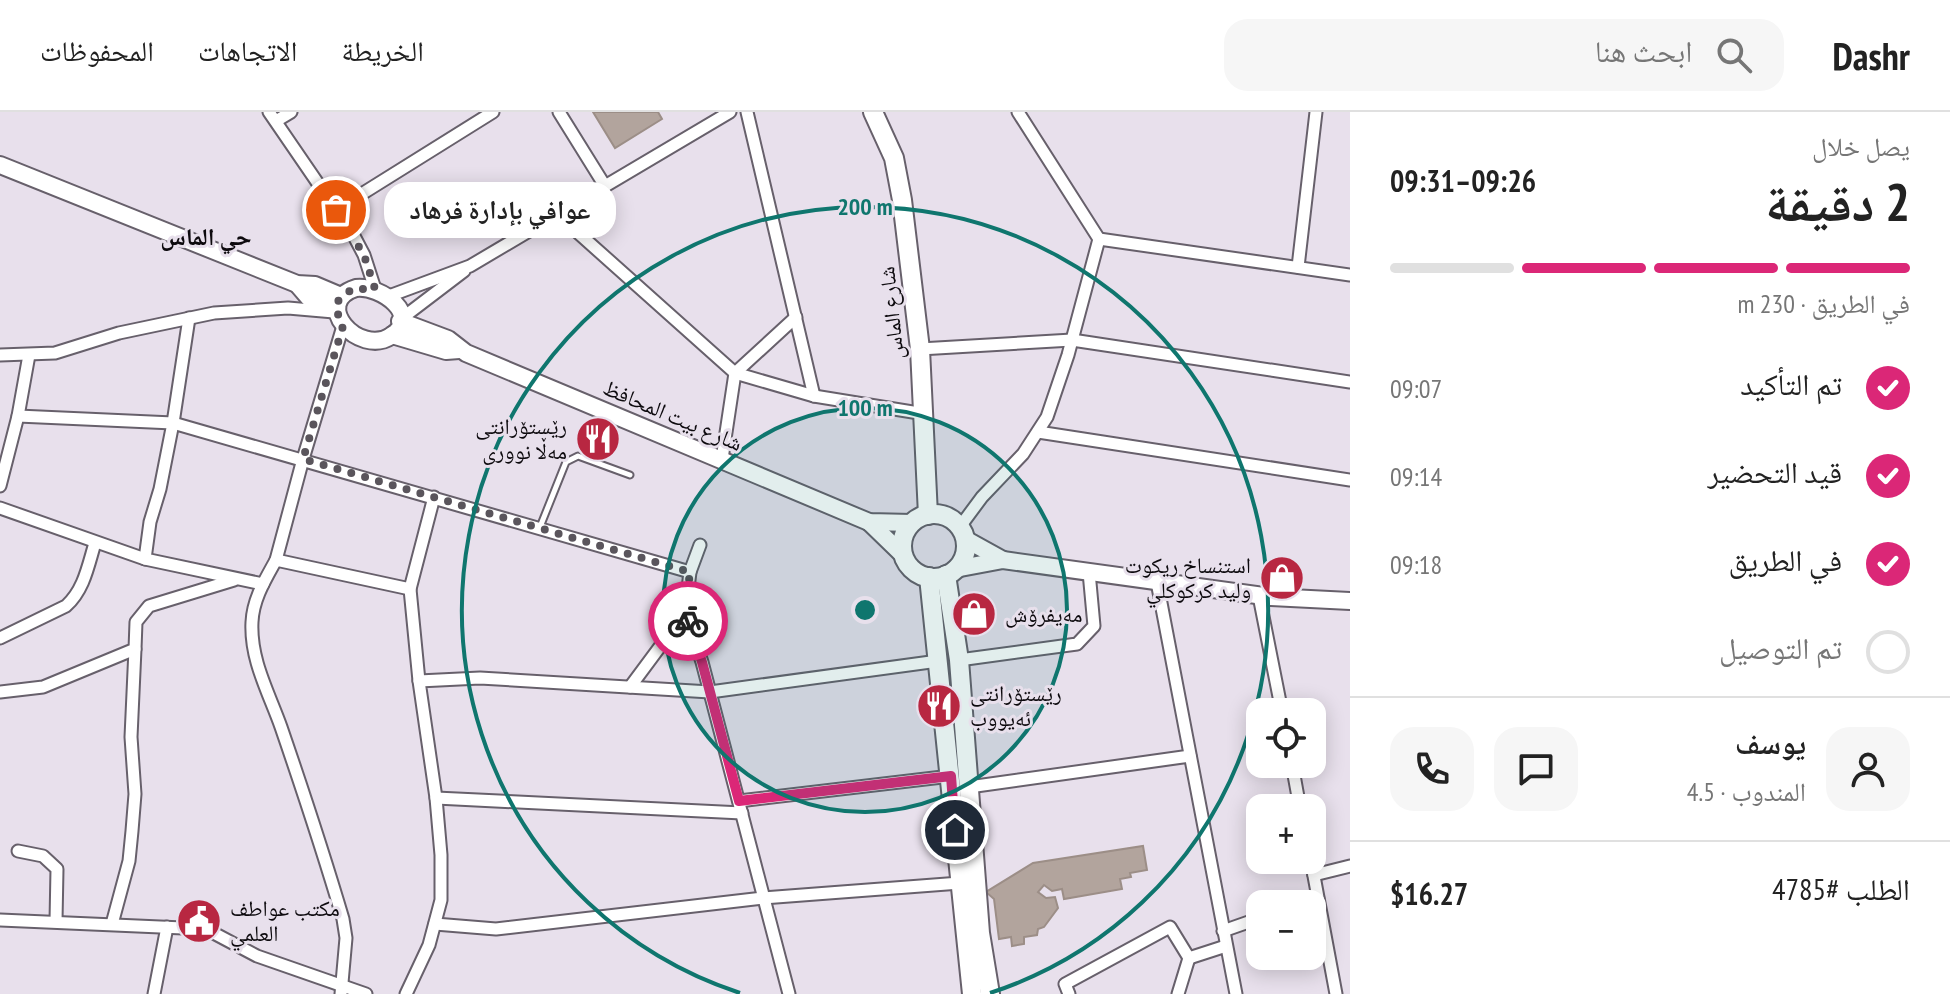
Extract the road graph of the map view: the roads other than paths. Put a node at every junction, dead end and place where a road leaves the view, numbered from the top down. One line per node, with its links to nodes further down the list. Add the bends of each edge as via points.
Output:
1 (291, 112): 9 (street)
2 (493, 112): 12 (street)
3 (559, 112): 11 (street)
4 (747, 112): 20 (street)
5 (873, 112): 24 (main road, شارع الماس, via 899,179)
6 (1018, 112): 14 (street)
7 (1316, 112): 16 (street)
8 (722, 114): 11 (street)
9 (272, 116): 12 (street)
10 (0, 165): 19 (main road, شارع بيت المحافظ, via 297,284 315,285)
11 (605, 186): 13 (street)
12 (336, 210): 18 (street)
13 (557, 214): 15 (street); 27 (street)
14 (1099, 239): 16 (street); 23 (street)
15 (470, 266): 18 (street); 22 (street)
16 (1298, 267): 17 (street)
17 (1350, 275)
18 (382, 292): 19 (main road, شارع بيت المحافظ, via 352,289); 22 (main road, via 398,308)
19 (340, 311): 21 (street, via 248,309); 22 (main road, شارع بيت المحافظ, via 356,336 371,340 382,340); 34 (street)
20 (796, 317): 27 (street); 29 (street)
21 (189, 318): 26 (street); 32 (street)
22 (398, 325): 35 (main road, شارع بيت المحافظ, via 446,351 459,350)
23 (1072, 340): 24 (street); 28 (street); 33 (street)
24 (920, 349): 30 (main road, شارع الماس)
25 (0, 355): 26 (street)
26 (29, 355): 31 (street)
27 (735, 373): 29 (street); 35 (street)
28 (1350, 382)
29 (814, 396): 30 (street)
30 (925, 414): 41 (main road, شارع الماس)
31 (18, 416): 32 (street); 38 (street)
32 (173, 423): 34 (street); 48 (street)
33 (1038, 432): 37 (street); 44 (street, via 982,497)
34 (303, 459): 39 (street); 49 (street)
35 (722, 459): 42 (main road, شارع بيت المحافظ)
36 (630, 475): 43 (lane, via 572,458)
37 (1350, 480)
38 (0, 486)
39 (434, 497): 43 (street); 57 (street)
40 (0, 508): 45 (street)
41 (920, 519): 42 (main road, شارع بيت المحافظ); 44 (main road, via 942,515); 47 (main road, via 903,538)
42 (869, 522): 47 (main road, شارع بيت المحافظ)
43 (540, 528): 51 (street)
44 (962, 533): 50 (main road); 53 (main road, via 963,559)
45 (95, 543): 48 (street); 61 (street, via 74,599)
46 (700, 545): 51 (street)
47 (903, 555): 53 (main road, via 913,570)
48 (145, 559): 54 (street)
49 (276, 560): 56 (street); 57 (street)
50 (1003, 560): 52 (main road); 53 (main road)
51 (690, 572): 60 (street)
52 (1089, 572): 55 (main road); 63 (street, via 1094,626 1077,644)
53 (943, 574): 63 (main road); 64 (main road)
54 (236, 579): 56 (street); 62 (street, via 149,606 136,622)
55 (1157, 582): 58 (main road); 70 (street)
56 (263, 584): 91 (street, via 252,623 255,652 343,919)
57 (410, 589): 65 (street)
58 (1259, 596): 59 (main road); 69 (street)
59 (1350, 601)
60 (685, 613): 66 (street); 68 (street)
61 (0, 638)
62 (135, 649): 67 (street, via 43,687); 84 (street, via 132,831)
63 (959, 660): 72 (main road)
64 (938, 661): 68 (street); 71 (main road)
65 (419, 681): 66 (street, via 480,678); 73 (street)
66 (630, 687): 68 (street)
67 (0, 692)
68 (710, 692): 74 (street)
69 (1279, 698)
70 (1190, 756): 72 (street); 87 (street)
71 (951, 776): 74 (street); 78 (main road)
72 (969, 787): 97 (main road)
73 (436, 798): 74 (street); 85 (street, via 441,900)
74 (740, 807): 80 (street)
75 (18, 851): 82 (street, via 43,856 57,869)
76 (1350, 866): 77 (street)
77 (1314, 875): 79 (street)
78 (960, 883): 80 (street); 96 (main road)
79 (1316, 890)
80 (763, 898): 85 (street, via 496,929); 95 (street)
81 (0, 920): 82 (street)
82 (56, 921): 84 (street)
83 (1246, 923): 87 (street)
84 (112, 924): 86 (street)
85 (435, 924): 94 (street)
86 (167, 927): 91 (street, via 206,929); 92 (street)
87 (1223, 931): 89 (street)
88 (1326, 941): 101 (street)
89 (1226, 946): 90 (street); 100 (street)
90 (1189, 958): 98 (street, via 1170,927 1065,984); 99 (street)
91 (342, 990): 93 (street)
92 (154, 994)
93 (366, 994)
94 (406, 994)
95 (789, 994)
96 (972, 994)
97 (990, 994)
98 (1069, 994)
99 (1178, 994)
100 (1236, 994)
101 (1336, 994)

